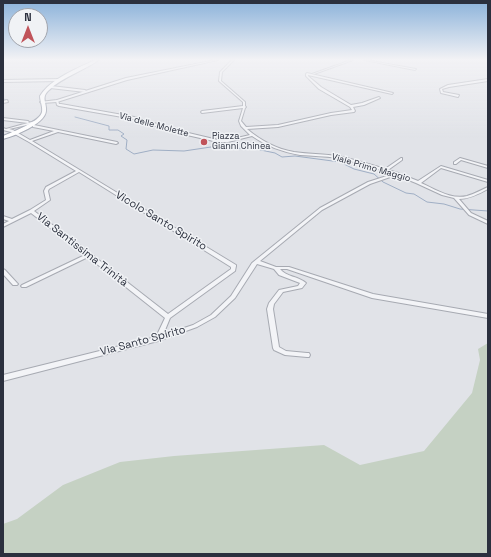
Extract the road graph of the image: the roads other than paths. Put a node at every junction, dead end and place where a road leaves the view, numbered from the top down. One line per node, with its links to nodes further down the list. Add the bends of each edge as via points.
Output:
1 (102, 86): 7 (street)
2 (226, 86): 14 (street, via 243,101)
3 (318, 86): 13 (street)
4 (362, 86): 8 (street)
5 (453, 86): 9 (street, via 441,90)
6 (51, 87): 7 (street); 12 (main road, via 42,95)
7 (85, 91): 11 (street)
8 (392, 93)
9 (458, 96)
10 (379, 98): 13 (street)
11 (57, 101): 12 (street); 22 (street, Via delle Molette, via 60,106 134,118 216,141)
12 (42, 102): 17 (main road, via 44,113)
13 (351, 106): 18 (street, via 353,112 276,126)
14 (245, 107): 15 (street); 18 (street, via 240,122)
15 (202, 112)
16 (3, 119): 17 (street)
17 (33, 123): 19 (street); 20 (street); 21 (main road)
18 (245, 128): 22 (street, Viale Primo Maggio)
19 (5, 130): 21 (street, Vicolo Santo Spirito)
20 (58, 131): 24 (street); 25 (street)
21 (14, 132): 23 (main road); 24 (street, Vicolo Santo Spirito)
22 (252, 135): 29 (street, Viale Primo Maggio, via 285,151 339,157)
23 (3, 138)
24 (30, 141): 30 (street, Vicolo Santo Spirito)
25 (116, 143)
26 (401, 159): 29 (street)
27 (455, 163): 28 (street, via 461,159)
28 (488, 167)
29 (385, 171): 31 (street, Viale Primo Maggio)
30 (79, 172): 37 (street, Via Santissima Trinità, via 47,189 48,200); 49 (street, Vicolo Santo Spirito, via 234,266 233,270)
31 (397, 174): 34 (street, Viale Primo Maggio); 43 (street, Via Santo Spirito, via 365,185 322,208)
32 (488, 176): 33 (street)
33 (486, 180): 34 (street, via 441,167)
34 (418, 183): 36 (street, Viale Primo Maggio)
35 (488, 188): 36 (street, via 470,196)
36 (456, 198): 40 (street, via 473,216)
37 (31, 211): 39 (street); 42 (street, Via Santissima Trinità)
38 (3, 217): 39 (street)
39 (12, 221): 41 (street)
40 (488, 223)
41 (3, 226)
42 (89, 255): 47 (street); 49 (street, Via Santissima Trinità)
43 (257, 262): 44 (street); 50 (street, Via Santo Spirito, via 233,297 213,316 189,329)
44 (276, 268): 48 (street, via 289,269 372,296); 51 (street, via 281,274 303,284 281,291 272,302 270,310 275,345 283,353)
45 (3, 271): 46 (street)
46 (15, 284)
47 (24, 286)
48 (488, 316)
49 (168, 317): 50 (street)
50 (158, 339): 52 (street, Via Santo Spirito)
51 (306, 355)
52 (3, 378)

